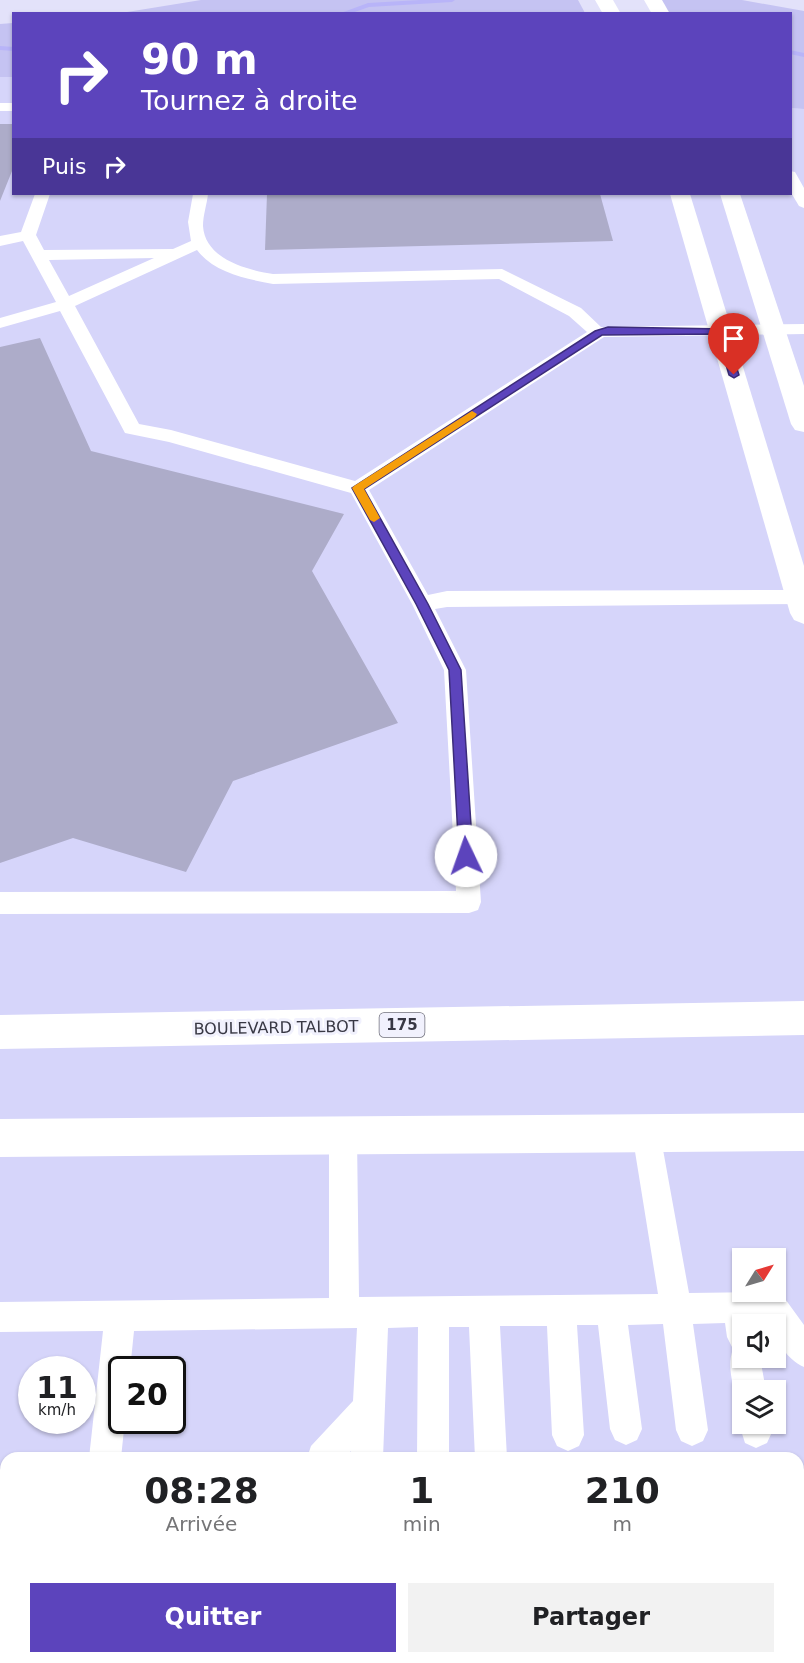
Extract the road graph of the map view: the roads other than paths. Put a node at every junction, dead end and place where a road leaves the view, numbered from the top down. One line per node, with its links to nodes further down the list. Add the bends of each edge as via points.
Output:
1 (796, 180): 6 (lane)
2 (42, 195): 7 (lane)
3 (201, 195): 9 (lane, via 195,224)
4 (680, 195): 16 (main road)
5 (730, 195): 15 (main road)
6 (804, 203)
7 (28, 235): 8 (lane); 11 (lane)
8 (0, 241)
9 (200, 243): 10 (lane); 17 (lane, via 233,269 273,279 502,274 575,312)
10 (179, 252): 11 (lane); 12 (lane)
11 (38, 255): 12 (lane)
12 (64, 305): 13 (lane); 19 (lane, via 132,429 171,436)
13 (0, 322)
14 (804, 329): 15 (lane)
15 (774, 330): 16 (lane); 18 (main road)
16 (721, 331): 17 (lane); 21 (main road)
17 (598, 333): 19 (lane)
18 (804, 424)
19 (358, 488): 20 (lane)
20 (422, 604): 21 (lane, via 447,599); 22 (lane, via 455,670 469,902)
21 (802, 605)
22 (0, 903)
23 (804, 1018): 24 (main road, BOULEVARD TALBOT / 175)
24 (0, 1032)
25 (804, 1132): 26 (main road)
26 (646, 1133): 27 (main road); 32 (lane)
27 (343, 1136): 28 (main road); 35 (lane)
28 (0, 1138)
29 (738, 1307): 32 (lane); 36 (lane); 39 (lane, via 772,1307)
30 (561, 1309): 31 (lane); 33 (lane); 43 (lane)
31 (611, 1309): 32 (lane); 41 (lane)
32 (676, 1309): 42 (lane)
33 (484, 1310): 34 (lane); 48 (lane)
34 (434, 1311): 35 (lane); 47 (lane)
35 (359, 1312): 37 (lane); 40 (lane)
36 (739, 1314)
37 (120, 1315): 38 (lane); 44 (lane)
38 (0, 1317)
39 (804, 1351)
40 (369, 1408): 45 (lane); 46 (lane)
41 (626, 1429)
42 (692, 1430)
43 (568, 1435)
44 (106, 1452)
45 (329, 1452)
46 (368, 1452)
47 (433, 1452)
48 (491, 1452)

